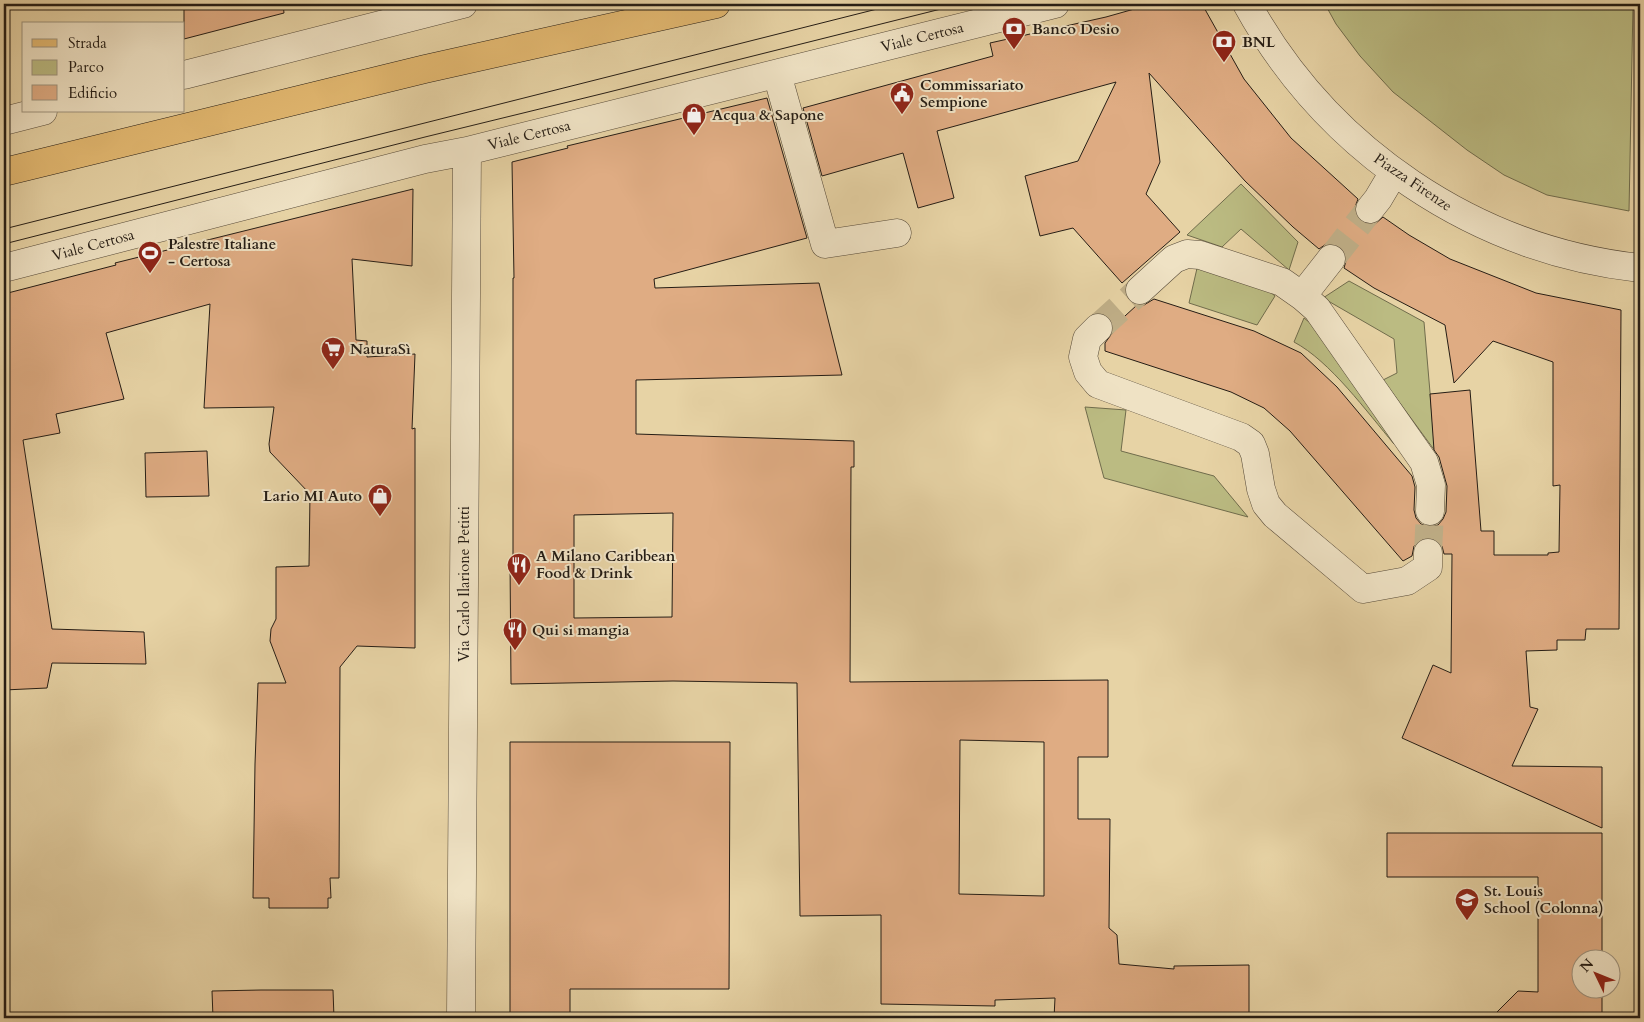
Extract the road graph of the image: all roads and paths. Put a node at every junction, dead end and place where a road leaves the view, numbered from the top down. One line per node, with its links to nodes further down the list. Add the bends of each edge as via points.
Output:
1 (463, 4): 6 (street)
2 (716, 4): 10 (main road, via 416,71)
3 (1055, 4): 5 (street, Viale Certosa)
4 (1247, 4): 11 (street, Piazza Firenze, via 1305,90 1338,125)
5 (777, 74): 9 (street, Viale Certosa); 13 (street, via 825,244)
6 (185, 75)
7 (39, 112): 8 (street)
8 (4, 121)
9 (467, 150): 15 (street, Viale Certosa); 22 (street, Via Carlo Ilarione Petitti)
10 (4, 172)
11 (1394, 172): 12 (street); 16 (street, Piazza Firenze, via 1427,195 1499,232 1576,257)
12 (1370, 209)
13 (898, 233)
14 (1331, 259): 18 (street)
15 (4, 268)
16 (1640, 268)
17 (1140, 290): 18 (street, via 1174,259 1187,254 1200,255 1282,282)
18 (1302, 296): 20 (street, via 1317,309 1424,462 1431,485)
19 (1098, 328): 21 (street, via 1087,339 1083,357 1088,372 1098,384 1241,437 1255,454 1266,504 1363,589 1407,581 1428,567)
20 (1430, 511)
21 (1428, 553)
22 (461, 1018)

